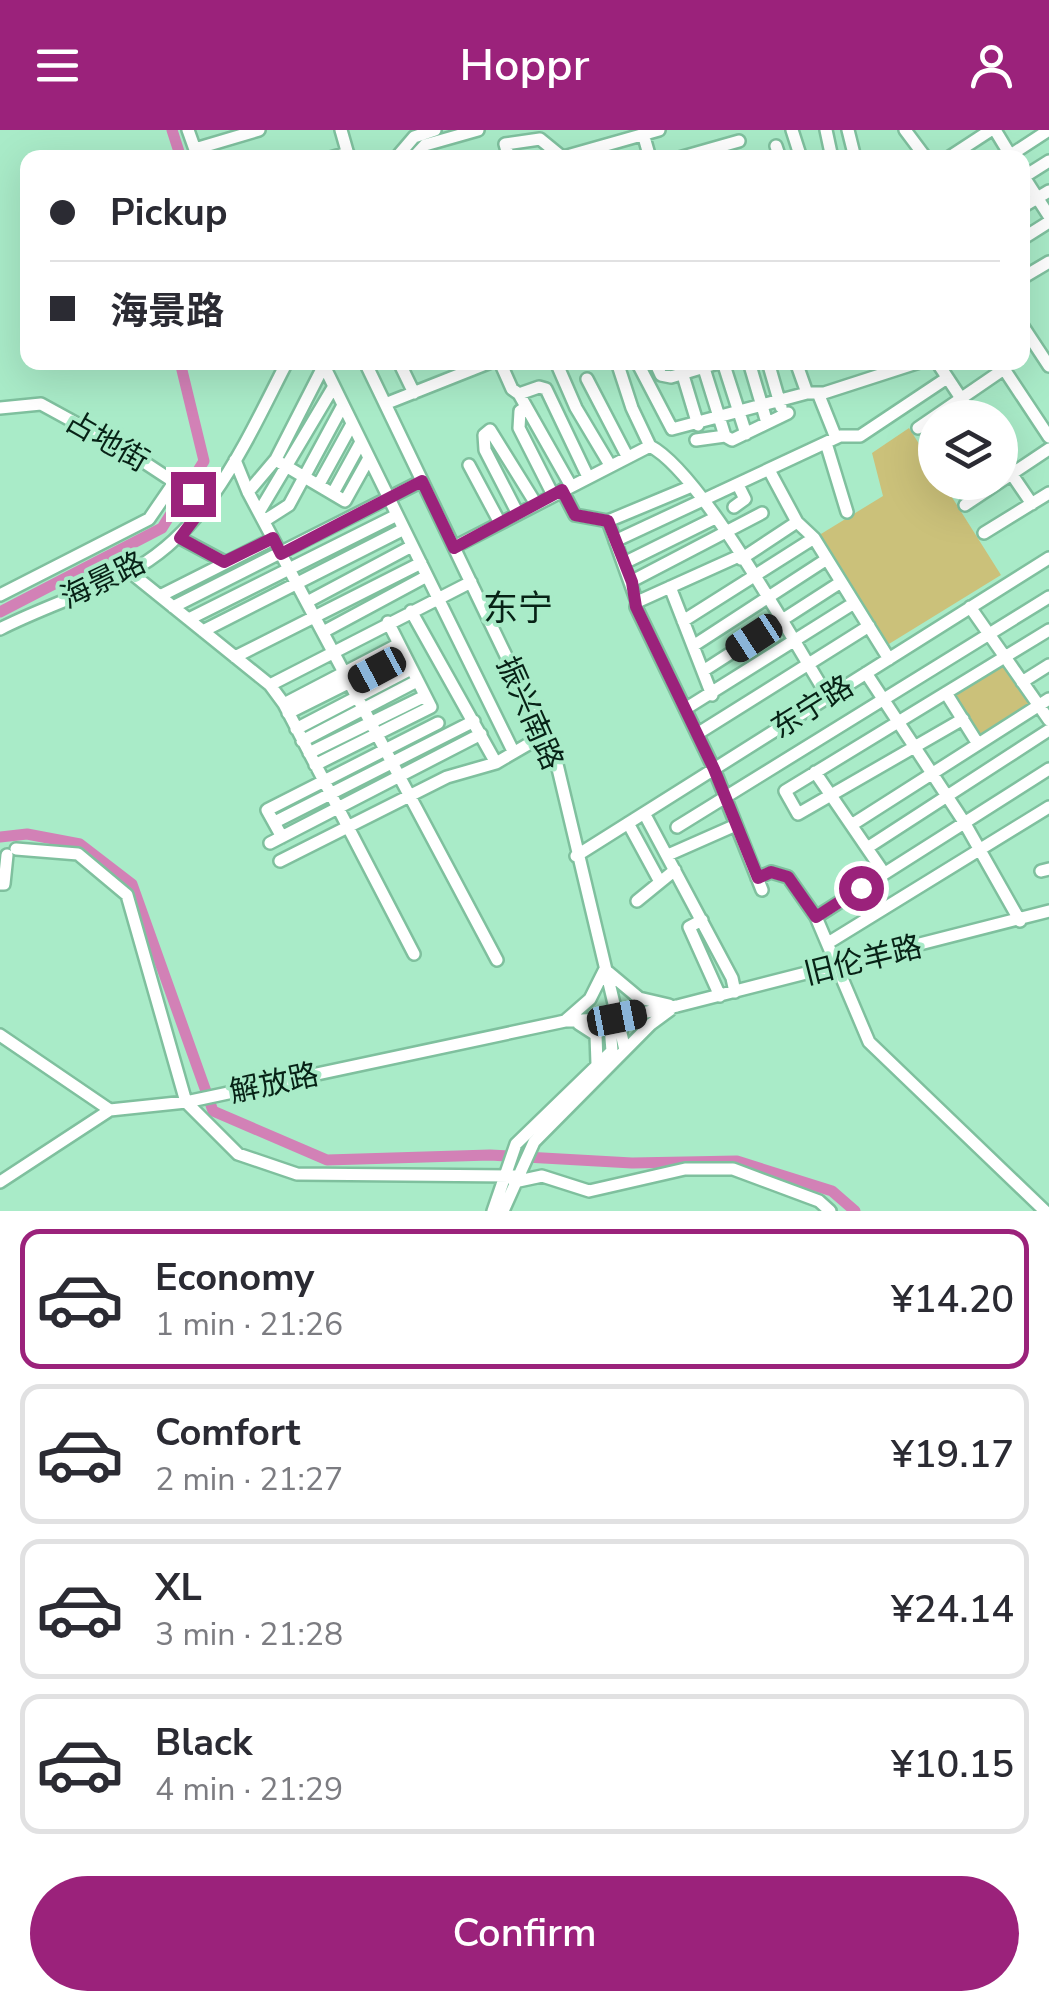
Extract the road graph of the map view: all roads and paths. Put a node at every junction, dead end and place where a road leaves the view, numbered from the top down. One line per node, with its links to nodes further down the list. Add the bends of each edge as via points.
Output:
1 (259, 130): 9 (street)
2 (478, 130): 6 (street)
3 (659, 130): 7 (street)
4 (993, 130): 16 (street)
5 (1049, 130): 17 (street)
6 (435, 136): 10 (street, via 414,137)
7 (644, 137): 13 (street); 14 (street)
8 (739, 142): 15 (street)
9 (204, 150)
10 (403, 150)
11 (507, 150): 12 (street, via 505,144 540,139)
12 (553, 150)
13 (590, 150)
14 (648, 150)
15 (709, 150)
16 (961, 150)
17 (1019, 150)
18 (1043, 195): 19 (street)
19 (1049, 219)
20 (1049, 335): 22 (street)
21 (1030, 338): 22 (street)
22 (1034, 344): 23 (street)
23 (1049, 366)
24 (283, 370): 72 (street, 海景路)
25 (370, 370): 52 (street, 振兴南路)
26 (405, 370): 45 (street)
27 (469, 370): 45 (street)
28 (504, 370): 47 (street)
29 (559, 370): 74 (street)
30 (619, 370): 68 (street)
31 (641, 370): 58 (street, via 672,429)
32 (681, 370): 58 (street)
33 (704, 370): 57 (street)
34 (725, 370): 56 (street)
35 (751, 370): 53 (street)
36 (770, 370): 49 (street)
37 (800, 370): 46 (street)
38 (894, 370): 46 (street)
39 (942, 370): 42 (street)
40 (997, 370): 48 (street)
41 (1005, 370): 64 (street)
42 (947, 378): 48 (street); 65 (street, via 860,436)
43 (587, 379): 70 (street)
44 (334, 386): 51 (street); 73 (street); 73 (street, via 321,371)
45 (414, 392): 52 (street)
46 (812, 393): 49 (street); 65 (street)
47 (519, 394): 54 (street); 79 (street, via 546,389)
48 (961, 398): 50 (street)
49 (779, 400): 53 (street); 60 (street, via 786,415)
50 (958, 400)
51 (343, 404): 59 (street); 78 (street)
52 (385, 404): 80 (street, 振兴南路)
53 (762, 405): 56 (street); 60 (street)
54 (526, 407): 61 (street, via 520,411); 86 (street)
55 (0, 408): 85 (street, 占地街, via 41,404)
56 (738, 411): 57 (street); 62 (street)
57 (718, 416): 58 (street); 63 (street)
58 (698, 422): 63 (street, via 699,439)
59 (352, 424): 66 (street); 81 (street)
60 (768, 424): 62 (street)
61 (522, 434): 67 (street); 86 (street)
62 (746, 434): 63 (street)
63 (724, 436)
64 (1049, 438)
65 (831, 440): 76 (street); 98 (street)
66 (362, 442): 71 (street); 89 (street)
67 (502, 444): 94 (street); 100 (street, via 490,430 484,435 485,450)
68 (650, 446): 70 (street); 84 (street)
69 (1049, 448): 77 (street)
70 (626, 456): 74 (street)
71 (369, 458): 89 (street, via 345,501); 90 (street)
72 (235, 460): 87 (street); 93 (street, 海景路)
73 (281, 462): 78 (street); 87 (street); 101 (street)
74 (610, 465): 79 (street)
75 (469, 466): 106 (street)
76 (769, 470): 83 (street); 105 (street)
77 (1018, 471)
78 (304, 476): 81 (street); 101 (street, via 289,506)
79 (588, 477): 86 (street)
80 (422, 481): 90 (street); 115 (street, 振兴南路)
81 (319, 484): 89 (street)
82 (1018, 484): 95 (street)
83 (738, 485): 92 (street); 97 (street, via 745,499)
84 (692, 486): 92 (street); 104 (street)
85 (184, 487): 93 (street, 占地街); 132 (street, via 149,519)
86 (562, 490): 94 (street); 104 (street, via 575,515)
87 (248, 492): 101 (street)
88 (1049, 493): 95 (street)
89 (333, 494)
90 (388, 497): 102 (street); 116 (street)
91 (972, 500): 96 (street)
92 (704, 501): 103 (street); 113 (street)
93 (206, 503): 110 (street, 海景路)
94 (536, 504): 100 (street)
95 (1032, 504): 108 (street)
96 (964, 505)
97 (734, 507)
98 (847, 512)
99 (762, 513): 109 (street)
100 (518, 514): 106 (street)
101 (261, 516): 111 (street)
102 (397, 516): 107 (street); 123 (street)
103 (715, 518): 109 (street); 122 (street)
104 (608, 521): 113 (street)
105 (797, 522): 112 (street); 117 (street)
106 (500, 523): 115 (street)
107 (404, 529): 114 (street); 130 (street)
108 (984, 533)
109 (726, 534): 117 (street); 128 (street)
110 (180, 538): 120 (street); 124 (street, 海景路)
111 (273, 538): 116 (street); 120 (street)
112 (814, 538): 119 (street); 126 (street)
113 (616, 541): 122 (street)
114 (412, 546): 121 (street); 137 (street)
115 (454, 548): 127 (street, 振兴南路)
116 (281, 554): 123 (street); 140 (street)
117 (740, 558): 126 (street); 131 (street)
118 (1049, 558): 141 (street, 东宁路)
119 (828, 559): 129 (street); 136 (street)
120 (224, 562): 133 (street)
121 (421, 563): 125 (street); 143 (street)
122 (624, 563): 128 (street)
123 (290, 571): 130 (street); 144 (street)
124 (130, 572): 133 (street); 149 (street, 海景路)
125 (428, 576): 135 (street); 152 (street)
126 (752, 577): 136 (street); 145 (street)
127 (471, 582): 135 (street); 187 (street, 振兴南路)
128 (632, 582): 138 (street)
129 (841, 582): 139 (street); 147 (street)
130 (298, 585): 137 (street); 151 (street)
131 (670, 587): 138 (street); 145 (street)
132 (0, 595)
133 (160, 596): 140 (street)
134 (1049, 597): 153 (street)
135 (438, 598): 142 (street); 191 (street)
136 (766, 598): 147 (street); 155 (street)
137 (307, 602): 143 (street)
138 (636, 602): 176 (street)
139 (854, 603): 148 (street); 154 (street)
140 (173, 607): 144 (street)
141 (970, 607): 153 (street); 160 (street, 东宁路)
142 (411, 611): 146 (street); 179 (street)
143 (315, 618): 152 (street); 158 (street)
144 (189, 619): 151 (street)
145 (683, 621): 155 (street)
146 (388, 622): 156 (street); 157 (street)
147 (780, 622): 154 (street); 163 (street)
148 (869, 626): 160 (street); 161 (street)
149 (0, 629)
150 (1049, 630): 159 (street)
151 (204, 631): 158 (street)
152 (322, 632): 157 (street)
153 (989, 634): 159 (street); 172 (street)
154 (793, 642): 161 (street); 170 (street)
155 (693, 646): 163 (street)
156 (401, 650): 165 (street); 166 (street)
157 (332, 651): 166 (street); 168 (street)
158 (235, 657): 168 (street)
159 (1005, 657): 167 (street); 169 (street)
160 (889, 659): 164 (street, 东宁路)
161 (807, 664): 171 (street); 186 (street)
162 (1049, 665): 167 (street)
163 (703, 671): 170 (street)
164 (866, 673): 171 (street, 东宁路); 172 (street)
165 (414, 675): 174 (street); 182 (street, via 431,707)
166 (348, 679): 174 (street); 175 (street)
167 (1022, 682): 173 (street)
168 (270, 685): 175 (street)
169 (946, 693): 177 (street); 180 (street)
170 (712, 694): 176 (street)
171 (828, 697): 196 (street, 东宁路)
172 (883, 700): 180 (street); 195 (street)
173 (1044, 702): 178 (street); 188 (street)
174 (361, 704): 182 (street); 184 (street)
175 (286, 708): 184 (street)
176 (685, 709): 186 (street)
177 (963, 720): 188 (street); 189 (street)
178 (1049, 720)
179 (474, 721): 185 (street); 193 (street)
180 (898, 722): 189 (street); 198 (street)
181 (438, 723): 190 (street)
182 (374, 729): 190 (street); 192 (street)
183 (1049, 730): 207 (street)
184 (299, 734): 192 (street)
185 (480, 734): 194 (street); 200 (street)
186 (697, 734): 196 (street)
187 (544, 735): 191 (street); 221 (street, 振兴南路, via 556,760)
188 (978, 744): 199 (street)
189 (915, 748): 199 (street); 204 (street)
190 (385, 750): 193 (street); 201 (street)
191 (513, 751): 194 (street)
192 (312, 759): 201 (street)
193 (392, 763): 200 (street); 203 (street)
194 (496, 763): 205 (street)
195 (771, 768): 202 (street); 206 (street)
196 (714, 769): 206 (street); 210 (street, 东宁路)
197 (1049, 769): 212 (street)
198 (815, 772): 202 (street); 204 (street)
199 (932, 774): 207 (street); 214 (street)
200 (400, 777): 205 (street); 208 (street)
201 (323, 781): 203 (street); 211 (street, via 267,810)
202 (784, 791): 204 (street, via 798,814)
203 (330, 794): 208 (street); 211 (street)
204 (831, 794): 214 (street)
205 (410, 796): 215 (street); 234 (street)
206 (725, 796): 216 (street); 217 (street)
207 (947, 796): 212 (street); 218 (street)
208 (337, 808): 211 (street, via 276,840); 215 (street)
209 (1049, 808): 219 (street)
210 (644, 813): 213 (street, 东宁路); 220 (street)
211 (275, 822)
212 (964, 822): 219 (street); 224 (street)
213 (628, 823): 221 (street, 东宁路); 225 (street)
214 (853, 824): 218 (street)
215 (346, 826): 222 (street); 233 (street)
216 (736, 826): 220 (street); 229 (street, via 760,884 771,872 788,877)
217 (676, 828)
218 (866, 848): 224 (street)
219 (980, 849): 231 (street); 232 (street)
220 (668, 855): 223 (street)
221 (576, 856): 236 (street, 振兴南路)
222 (280, 861)
223 (676, 870): 225 (street); 230 (street)
224 (884, 874): 229 (street)
225 (660, 882): 227 (street)
226 (0, 884): 245 (street, via 12,852 78,854 128,895)
227 (638, 901)
228 (1049, 912): 231 (street, 旧伦羊路)
229 (816, 917): 232 (street)
230 (702, 920): 237 (street); 238 (street, via 689,928)
231 (1020, 921): 235 (street, 旧伦羊路)
232 (828, 943): 235 (street)
233 (414, 954)
234 (497, 960)
235 (838, 966): 237 (street, 旧伦羊路); 252 (street, via 869,1042)
236 (604, 969): 239 (street, via 639,998); 240 (street, 振兴南路); 241 (street, via 590,999)
237 (735, 992): 238 (street, 旧伦羊路)
238 (720, 996): 239 (street, 旧伦羊路)
239 (677, 1006): 240 (street, 旧伦羊路); 243 (street)
240 (613, 1018): 241 (street, 解放路); 243 (street, 振兴南路)
241 (565, 1021): 244 (street, via 596,1034); 245 (street, 解放路)
242 (0, 1035): 246 (street)
243 (619, 1051): 244 (street); 247 (street, via 534,1142)
244 (596, 1067): 247 (street, via 516,1144)
245 (186, 1102): 246 (street, 解放路); 247 (street, via 238,1154 297,1174)
246 (110, 1110): 248 (street, 解放路)
247 (512, 1178): 249 (street); 250 (street); 251 (street, via 542,1176 589,1191 685,1169 733,1169 792,1189)
248 (0, 1182)
249 (493, 1211)
250 (503, 1211)
251 (830, 1211)
252 (1045, 1211)

